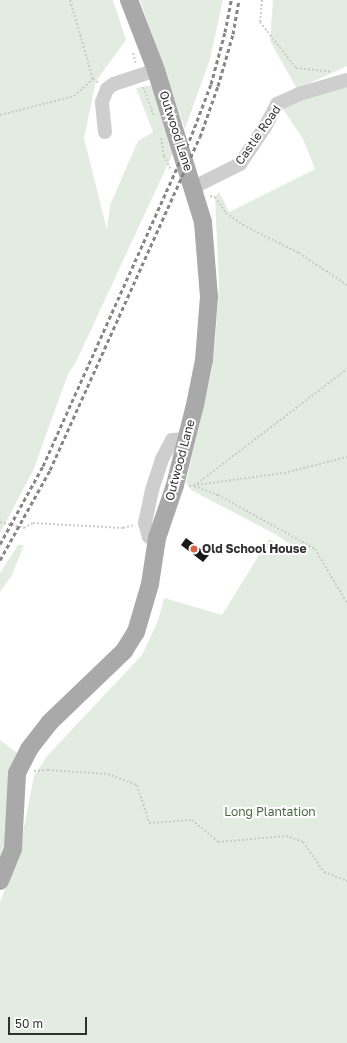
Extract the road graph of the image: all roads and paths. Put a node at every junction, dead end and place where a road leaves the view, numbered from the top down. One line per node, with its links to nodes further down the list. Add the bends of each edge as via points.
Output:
1 (70, 0): 6 (path)
2 (129, 0): 4 (main road, Outwood Lane)
3 (262, 0): 5 (path, via 260,22 296,68)
4 (156, 70): 7 (street, via 114,84); 10 (main road, Outwood Lane)
5 (341, 76): 10 (street, Castle Road, via 277,104 240,164)
6 (94, 79): 7 (path); 8 (path, via 74,96)
7 (107, 89): 9 (street, via 102,102)
8 (0, 115)
9 (105, 132)
10 (196, 190): 11 (path, via 214,197 226,213 243,225 299,253); 13 (main road, Outwood Lane, via 207,251 209,297 204,360)
11 (347, 285)
12 (347, 369): 16 (path)
13 (186, 439): 18 (street, via 172,440 162,459); 19 (main road, Outwood Lane, via 175,485)
14 (347, 457): 16 (path, via 284,474)
15 (188, 486): 16 (path)
16 (194, 486): 20 (path, via 218,495 315,549)
17 (0, 522): 18 (path, via 24,528 33,523 122,528)
18 (145, 523): 19 (street, via 149,537)
19 (157, 538): 21 (main road, Outwood Lane, via 144,608 129,644 42,730)
20 (347, 602)
21 (17, 773): 22 (main road, Outwood Lane, via 13,848); 23 (path, via 48,770 108,774 137,785 149,823 192,820 218,842 286,836 303,842 324,872)
22 (0, 881)
23 (347, 881)

